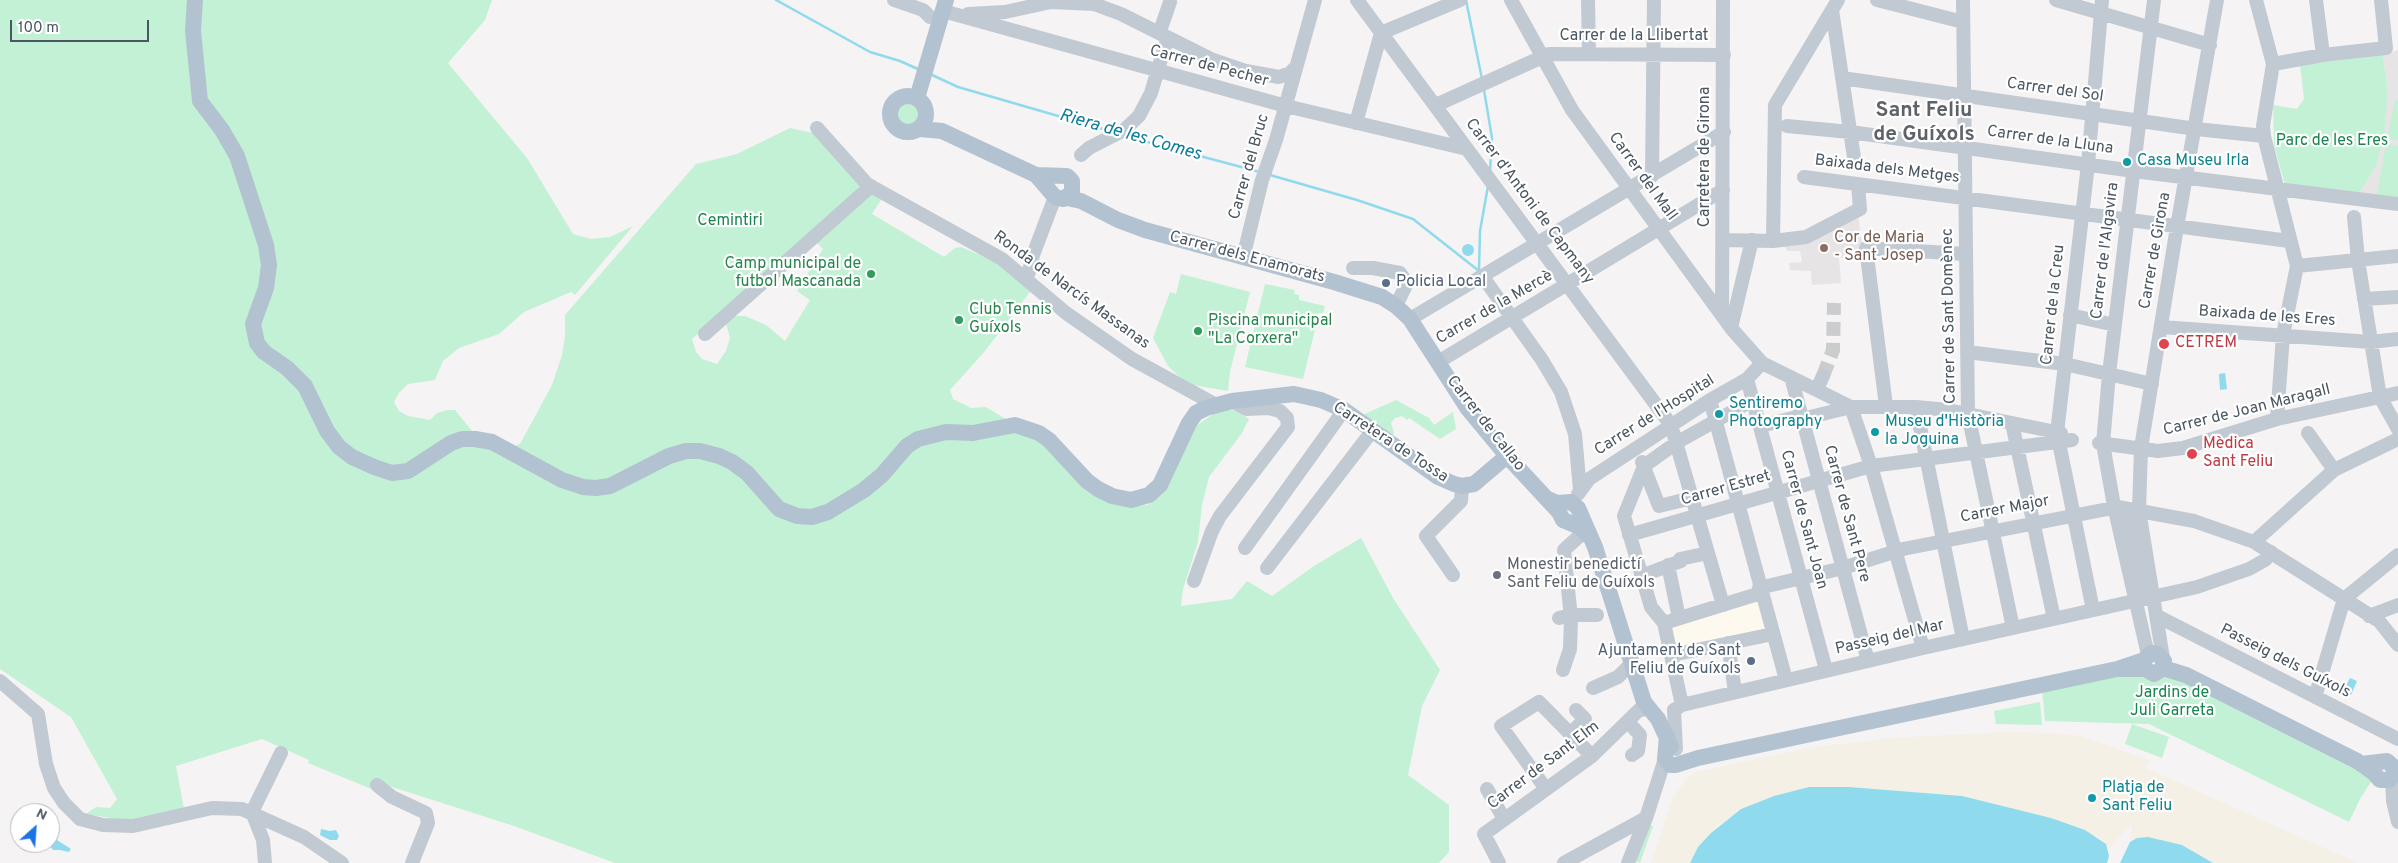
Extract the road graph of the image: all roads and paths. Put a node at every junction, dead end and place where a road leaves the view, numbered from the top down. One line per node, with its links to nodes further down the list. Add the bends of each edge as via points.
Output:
1 (195, 0): 117 (main road, Carretera de Tossa, via 193,31 200,101 237,156 266,245 269,265 266,288 253,324 257,343 305,386 339,447 374,467 392,473 408,471 451,443 476,439 492,442 562,480 596,488 610,486 669,456 686,451 700,452 732,462 747,473 779,509 797,516 812,517 828,512 864,490 918,439 946,432 974,433 1015,425 1049,440 1098,489 1131,500 1150,495 1160,485 1189,423 1196,413)
2 (894, 0): 21 (street, Carrer de Pecher, via 923,10)
3 (1315, 0): 33 (street, Carrer del Bruc)
4 (1357, 0): 24 (street, Carrer d'Antoni de Capmany)
5 (1460, 0): 24 (street)
6 (1511, 0): 31 (street, Carrer del Mall)
7 (1588, 0): 27 (street)
8 (1654, 0): 28 (street)
9 (1723, 0): 29 (street, Carretera de Girona)
10 (1877, 0): 22 (street)
11 (1963, 0): 22 (street, Carrer de Sant Domènec)
12 (2056, 0): 20 (street)
13 (2154, 0): 23 (street, Carrer de l'Algavira)
14 (2217, 0): 26 (street, Carrer de Girona)
15 (2256, 0): 32 (street)
16 (2316, 0): 30 (street)
17 (2381, 0): 30 (street, via 2386,48)
18 (1170, 2): 25 (street)
19 (1835, 5): 35 (street); 76 (street, via 1775,105)
20 (2101, 6): 23 (street); 41 (street, Carrer de la Creu)
21 (938, 7): 25 (street, via 959,15 1005,12 1051,2 1094,4); 34 (street, Carrer de Pecher); 37 (main road)
22 (1963, 22): 36 (street, Carrer de Sant Domènec)
23 (2151, 27): 26 (street); 42 (street, Carrer de l'Algavira)
24 (1381, 33): 38 (street, Carrer d'Antoni de Capmany); 43 (street)
25 (1165, 35): 33 (street, via 1211,59 1246,71 1279,77); 34 (street)
26 (2210, 45): 47 (street, Carrer de Girona)
27 (1589, 54): 28 (street, Carrer de la Llibertat); 31 (street, Carrer de la Llibertat, via 1549,54)
28 (1653, 55): 29 (street, Carrer de la Llibertat); 58 (street)
29 (1724, 55): 49 (street, Carretera de Girona)
30 (2323, 55): 32 (street)
31 (1542, 57): 38 (street, Carrer de la Llibertat); 64 (street, Carrer del Mall, via 1572,110)
32 (2274, 64): 51 (street)
33 (1296, 67): 39 (street, Carrer del Bruc)
34 (1158, 71): 39 (street, Carrer de Pecher); 54 (street, via 1139,116 1124,130)
35 (1842, 78): 36 (street, Carrer del Sol); 50 (street)
36 (1964, 96): 41 (street, Carrer del Sol); 52 (street, Carrer de Sant Domènec)
37 (912, 97): 40 (main road, via 924,104); 46 (main road, via 894,103 891,121 902,132)
38 (1436, 105): 53 (street, Carrer d'Antoni de Capmany)
39 (1286, 106): 43 (street, Carrer de Pecher); 81 (street, Carrer del Bruc, via 1262,180)
40 (926, 113): 46 (main road); 48 (main road)
41 (2091, 113): 42 (street, Carrer del Sol); 56 (street, Carrer de la Creu)
42 (2140, 121): 47 (street, Carrer del Sol); 57 (street, Carrer de l'Algavira)
43 (1356, 123): 53 (street, Carrer de Pecher)
44 (1787, 126): 50 (street, Carrer de la Lluna)
45 (817, 128): 62 (street, Ronda de Narcís Massanas)
46 (920, 129): 48 (main road)
47 (2196, 129): 51 (street, Carrer del Sol); 60 (street, Carrer de Girona)
48 (942, 130): 66 (main road, Carrer dels Enamorats)
49 (1724, 132): 58 (street); 65 (street, Carretera de Girona)
50 (1850, 132): 52 (street, Carrer de la Lluna); 55 (street)
51 (2264, 136): 63 (street)
52 (1965, 147): 56 (street, Carrer de la Lluna); 67 (street, Carrer de Sant Domènec)
53 (1467, 149): 78 (street, Carrer d'Antoni de Capmany)
54 (1081, 155)
55 (1855, 164)
56 (2088, 164): 57 (street, Carrer de la Lluna); 69 (street, Carrer de la Creu)
57 (2134, 171): 60 (street, Carrer de la Lluna); 71 (street, Carrer de l'Algavira)
58 (1652, 176): 64 (street)
59 (1804, 177): 61 (street, Baixada dels Metges)
60 (2187, 177): 63 (street, Carrer de la Lluna); 72 (street, Carrer de Girona)
61 (1858, 184): 67 (street, Baixada dels Metges); 76 (street, via 1860,209 1806,237)
62 (871, 186): 86 (street, Ronda de Narcís Massanas, via 1002,259); 98 (street)
63 (2277, 188): 68 (street, Carrer de la Lluna); 77 (street)
64 (1629, 190): 73 (street, Carrer del Mall); 78 (street)
65 (1723, 190): 73 (street, Carrer de la Mercè); 74 (street, Carretera de Girona)
66 (1064, 192): 81 (main road, Carrer dels Enamorats, via 1145,230); 86 (street, via 1034,255)
67 (1965, 197): 69 (street, Baixada dels Metges); 79 (street, Carrer de Sant Domènec)
68 (2398, 204)
69 (2081, 214): 71 (street, Baixada dels Metges); 92 (street, Carrer de la Creu)
70 (2354, 217): 82 (street)
71 (2128, 221): 72 (street, Baixada dels Metges); 95 (street, Carrer de l'Algavira)
72 (2177, 227): 77 (street, Baixada dels Metges); 96 (street, Carrer de Girona)
73 (1659, 230): 87 (street, Carrer de la Mercè); 91 (street, Carrer del Mall)
74 (1723, 240): 75 (street); 91 (street, Carretera de Girona)
75 (1752, 240): 76 (street); 97 (street)
76 (1773, 241)
77 (2289, 241): 83 (street)
78 (1539, 244): 85 (street); 87 (street, Carrer d'Antoni de Capmany)
79 (1966, 254): 102 (street, Carrer de Sant Domènec); 119 (street, via 1866,248)
80 (2398, 256): 82 (street)
81 (1243, 258): 90 (main road, Carrer dels Enamorats, via 1351,287 1382,297)
82 (2358, 260): 83 (street); 89 (street)
83 (2297, 266): 99 (street)
84 (1353, 268): 90 (street, via 1373,268 1400,274 1407,283)
85 (1483, 277): 93 (street); 94 (street)
86 (1027, 279): 117 (street, Ronda de Narcís Massanas, via 1066,313 1132,359)
87 (1569, 285): 93 (street, Carrer de la Mercè); 127 (street, Carrer d'Antoni de Capmany)
88 (2398, 297): 89 (street)
89 (2364, 299): 101 (street)
90 (1396, 306): 94 (main road, Carrer dels Enamorats)
91 (1722, 315): 97 (street, Carrer del Mall)
92 (2070, 315): 95 (street); 105 (street, Carrer de la Creu)
93 (1511, 318): 103 (street, Carrer de la Mercè); 151 (street, via 1561,392 1575,434)
94 (1410, 319): 103 (main road, Carrer de Callao)
95 (2115, 325): 106 (street, Carrer de l'Algavira)
96 (2161, 327): 99 (street, Baixada de les Eres); 110 (street, Carrer de Girona)
97 (1731, 328): 104 (street, Carrer del Mall)
98 (706, 334)
99 (2283, 335): 101 (street, Baixada de les Eres); 124 (street)
100 (2398, 339): 101 (street, Baixada de les Eres)
101 (2371, 342): 113 (street)
102 (1968, 352): 105 (street); 122 (street, Carrer de Sant Domènec)
103 (1438, 362): 140 (main road, Carrer de Callao, via 1468,409)
104 (1762, 363): 108 (street); 109 (street, Carrer de l'Hospital)
105 (2065, 364): 106 (street); 132 (street, Carrer de la Creu)
106 (2109, 374): 110 (street); 135 (street, Carrer de l'Algavira)
107 (1823, 376): 111 (street)
108 (1791, 377): 111 (street); 123 (street, Carrer de Sant Pere)
109 (1747, 379): 114 (street, Carrer de l'Hospital); 115 (street, Carrer de Sant Joan)
110 (2152, 384): 138 (street, Carrer de Girona)
111 (1817, 389): 118 (street)
112 (2398, 393): 113 (street, Carrer de Joan Maragall)
113 (2380, 397): 124 (street, Carrer de Joan Maragall); 129 (street)
114 (1710, 400): 125 (street); 127 (street, Carrer de l'Hospital)
115 (1753, 400): 125 (street); 128 (street, Carrer de Sant Joan)
116 (1232, 401): 117 (main road, Carretera de Tossa); 121 (main road, Carretera de Tossa, via 1294,394 1321,400); 172 (street, via 1247,409 1280,411 1287,418 1288,427 1220,516)
117 (1216, 404)
118 (1850, 406): 119 (street); 123 (street); 143 (street)
119 (1886, 406): 120 (street)
120 (1916, 407): 122 (street); 141 (street)
121 (1344, 410): 130 (main road, Carretera de Tossa); 161 (street)
122 (1968, 414): 126 (street); 139 (street, Carrer de Sant Domènec)
123 (1802, 418): 128 (street); 145 (street, Carrer de Sant Pere)
124 (2276, 420): 138 (street, Carrer de Joan Maragall, via 2182,448 2158,451)
125 (1716, 422): 134 (street); 149 (street)
126 (2012, 423): 132 (street); 136 (street)
127 (1671, 425): 134 (street); 137 (street, Carrer de l'Hospital)
128 (1760, 426): 147 (street, Carrer de Sant Joan)
129 (2398, 429)
130 (1373, 430): 146 (main road, Carretera de Tossa, via 1438,477); 167 (street)
131 (2308, 433): 144 (street)
132 (2062, 438): 136 (street, Carrer Estret); 152 (street, Carrer de la Creu)
133 (2398, 439): 144 (street)
134 (1676, 443): 142 (street); 148 (street)
135 (2101, 444): 138 (street, Carrer de Joan Maragall); 150 (street, Carrer de l'Algavira)
136 (2017, 447): 139 (street, Carrer Estret); 155 (street)
137 (1636, 448): 142 (street); 151 (street, Carrer de l'Hospital, via 1589,479)
138 (2141, 448): 154 (street, Carrer de Girona)
139 (1977, 452): 141 (street, Carrer Estret); 156 (street, Carrer de Sant Domènec)
140 (1506, 456): 146 (main road, Carretera de Tossa, via 1474,484); 151 (main road, Carrer de Callao, via 1548,499)
141 (1925, 460): 143 (street, Carrer Estret); 159 (street)
142 (1644, 466): 148 (street, via 1659,506); 158 (street, via 1624,516)
143 (1871, 467): 145 (street, Carrer Estret); 162 (street)
144 (2334, 470): 160 (street)
145 (1818, 480): 147 (street, Carrer Estret); 168 (street, Carrer de Sant Pere)
146 (1462, 486): 169 (street, via 1461,501 1426,536)
147 (1778, 493): 149 (street, Carrer Estret); 171 (street, Carrer de Sant Joan)
148 (1692, 498): 153 (street)
149 (1738, 504): 153 (street, Carrer Estret); 173 (street)
150 (2114, 506): 152 (street, Carrer Major); 154 (street); 154 (street, Carrer de l'Algavira)
151 (1571, 507): 157 (main road, Carrer de Callao)
152 (2074, 514): 155 (street, Carrer Major); 178 (street, Carrer de la Creu)
153 (1697, 516): 158 (street, Carrer Estret); 164 (street)
154 (2132, 518): 160 (street, via 2194,521); 174 (street); 174 (street)
155 (2033, 523): 156 (street, Carrer Major); 184 (street)
156 (1993, 531): 159 (street, Carrer Major); 186 (street, Carrer de Sant Domènec)
157 (1588, 534): 182 (street, via 1564,550); 195 (main road, Carrer de Callao)
158 (1630, 534): 170 (street)
159 (1944, 541): 162 (street, Carrer Major); 188 (street)
160 (2254, 542): 163 (street)
161 (1245, 548)
162 (1895, 552): 168 (street, Carrer Major); 191 (street)
163 (2271, 552): 174 (street, Passeig del Mar, via 2265,560 2226,579); 175 (street)
164 (1708, 553): 166 (street); 176 (street)
165 (2398, 554): 175 (street)
166 (1668, 565): 170 (street); 183 (street)
167 (1267, 568)
168 (1843, 568): 171 (street, Carrer Major); 194 (street, Carrer de Sant Pere)
169 (1453, 575)
170 (1641, 576): 185 (street, via 1651,607)
171 (1801, 577): 173 (street, Carrer Major); 197 (street, Carrer de Sant Joan)
172 (1194, 581)
173 (1760, 591): 176 (street, Carrer Major); 187 (street)
174 (2145, 599): 178 (street, Passeig del Mar); 180 (street); 192 (street)
175 (2344, 600): 181 (street); 202 (street)
176 (1723, 605): 183 (street, Carrer Major)
177 (2398, 605): 181 (street)
178 (2093, 610): 184 (street, Passeig del Mar)
179 (1597, 615): 182 (street)
180 (2157, 616): 192 (street); 202 (street, Passeig dels Guíxols)
181 (2369, 616): 190 (street, via 2379,621)
182 (1565, 617): 196 (street, via 1570,649)
183 (1680, 618): 185 (street, Carrer Major)
184 (2054, 619): 186 (street, Passeig del Mar)
185 (1664, 623): 193 (street)
186 (2013, 628): 188 (street, Passeig del Mar)
187 (1773, 634): 189 (street); 198 (street)
188 (1962, 639): 191 (street, Passeig del Mar)
189 (1728, 643): 193 (street); 201 (street)
190 (2398, 645)
191 (1923, 648): 194 (street, Passeig del Mar)
192 (2154, 653): 212 (main road, via 2117,669); 213 (main road, via 2186,674)
193 (1672, 655): 203 (street)
194 (1868, 661): 197 (street, Passeig del Mar)
195 (1632, 663): 200 (street, via 1618,677); 204 (main road, Carrer de Callao)
196 (1562, 670)
197 (1826, 670): 198 (street, Passeig del Mar)
198 (1786, 680): 201 (street, Passeig del Mar)
199 (0, 682): 217 (street, via 38,714 46,764 54,788 80,819 103,825 133,826 212,808)
200 (1594, 688)
201 (1735, 692): 203 (street, Passeig del Mar)
202 (2315, 697): 208 (street, Passeig dels Guíxols)
203 (1682, 705): 212 (street, via 1674,710)
204 (1648, 709): 206 (street, Carrer de Sant Elm, via 1639,710); 212 (main road, Carrer de Callao, via 1658,719)
205 (1576, 710): 207 (street, via 1585,719)
206 (1628, 722): 210 (street, via 1640,735 1638,751); 211 (street, Carrer de Sant Elm)
207 (1576, 728)
208 (2398, 739)
209 (281, 753): 217 (street)
210 (1632, 755)
211 (1592, 756): 216 (street, Carrer de Sant Elm); 216 (street, via 1539,702 1501,726)
212 (1674, 756): 218 (street)
213 (2385, 766): 220 (street)
214 (377, 785): 224 (street, via 392,797 426,813 428,823)
215 (1486, 788): 219 (street)
216 (1546, 789): 219 (street, Carrer de Sant Elm)
217 (252, 812): 222 (street, via 263,840); 223 (street, via 304,837)
218 (1646, 818): 221 (street); 226 (street)
219 (1504, 819): 225 (street, Carrer de Sant Elm, via 1484,834)
220 (2398, 822)
221 (1625, 861)
222 (265, 863)
223 (342, 863)
224 (412, 863)
225 (1499, 863)
226 (1564, 863)

